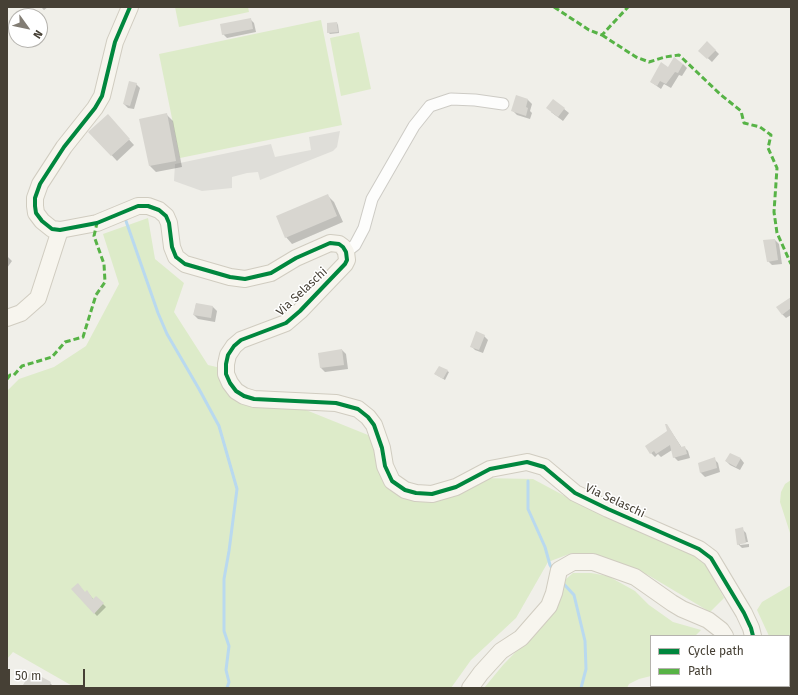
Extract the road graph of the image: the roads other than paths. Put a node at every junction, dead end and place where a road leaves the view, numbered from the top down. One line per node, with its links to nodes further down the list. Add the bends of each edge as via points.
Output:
1 (130, 7): 3 (street, via 115,42 102,96 64,147 40,184 35,198 36,213 42,222 52,229)
2 (503, 104): 4 (street, via 451,99 430,106 414,126 372,199 364,228 355,246)
3 (60, 230): 4 (street, Via Selaschi, via 97,223 138,206 148,206 166,216 172,247 176,257 185,264 245,279 271,273 296,258 330,243 339,244); 5 (street, via 38,298 21,313)
4 (346, 252): 7 (street, Via Selaschi, via 345,264 286,323 241,340 234,346 228,355 226,374 236,391 254,399 336,403 358,409 374,425 385,466 392,480 405,490 416,493 432,494 456,487 490,469 527,462 544,467 576,493 699,549 711,558 744,613)
5 (7, 318)
6 (724, 635): 8 (street, via 708,620 677,606 636,577 593,562 573,562 559,570 548,606 521,638 501,651)
7 (753, 635)
8 (470, 688)

